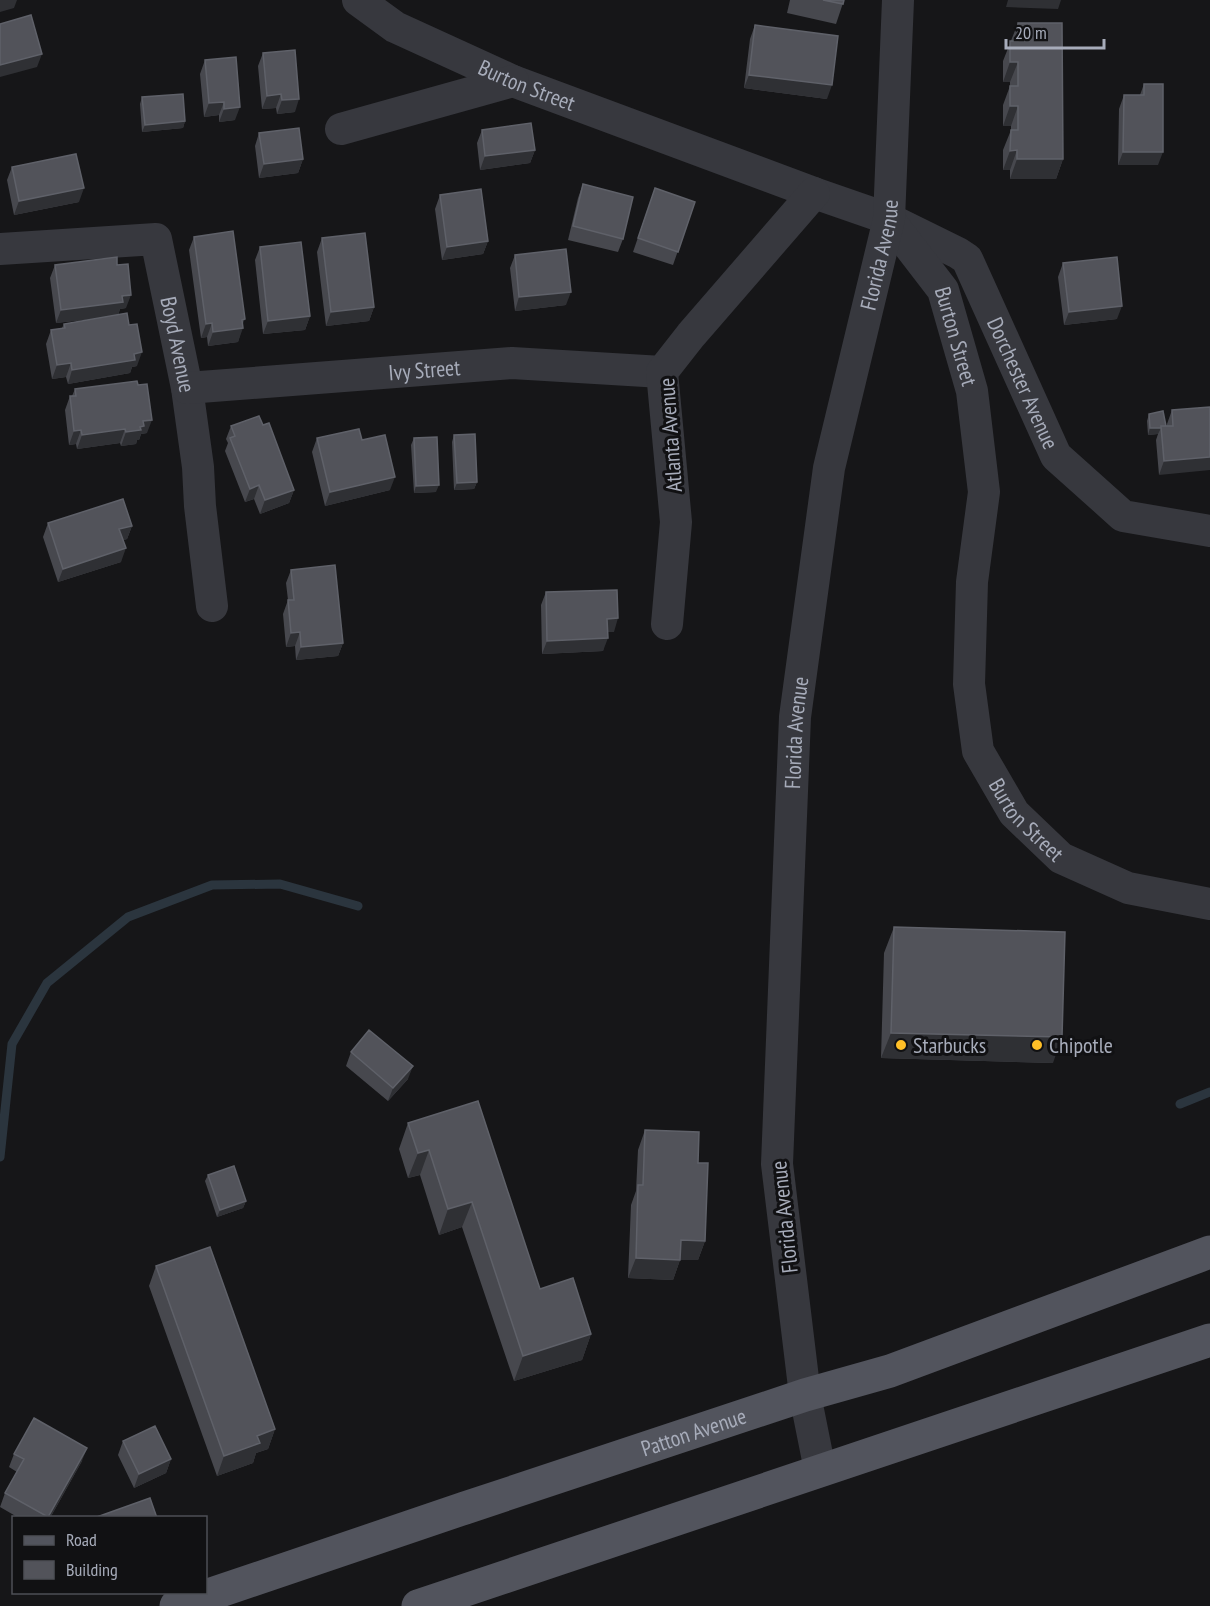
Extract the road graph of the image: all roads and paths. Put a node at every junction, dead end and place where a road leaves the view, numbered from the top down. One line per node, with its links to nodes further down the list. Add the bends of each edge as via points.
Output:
1 (358, 0): 3 (street, Burton Street, via 395,27)
2 (898, 0): 6 (street, Florida Avenue)
3 (513, 81): 4 (street); 5 (street, Burton Street)
4 (341, 129)
5 (814, 193): 6 (street, Burton Street); 8 (street, Atlanta Avenue)
6 (889, 219): 10 (street, Dorchester Avenue, via 967,259 1056,456 1123,516); 13 (street, Burton Street, via 943,290 972,392 984,492 972,582 969,684 978,752 1014,813 1061,858 1128,888); 16 (street, Florida Avenue, via 829,468 795,717 777,1164)
7 (0, 249): 9 (street, Boyd Avenue, via 156,239)
8 (662, 372): 9 (street, Ivy Street, via 512,363); 12 (street, Atlanta Avenue, via 676,522)
9 (187, 388): 11 (street, Boyd Avenue)
10 (1210, 531)
11 (212, 606)
12 (667, 624)
13 (1210, 904)
14 (1210, 1252): 16 (main road, Patton Avenue, via 890,1371)
15 (1210, 1340): 17 (main road)
16 (805, 1395): 17 (street, Florida Avenue); 18 (main road, Patton Avenue)
17 (820, 1470): 19 (main road)
18 (176, 1606)
19 (418, 1606)

